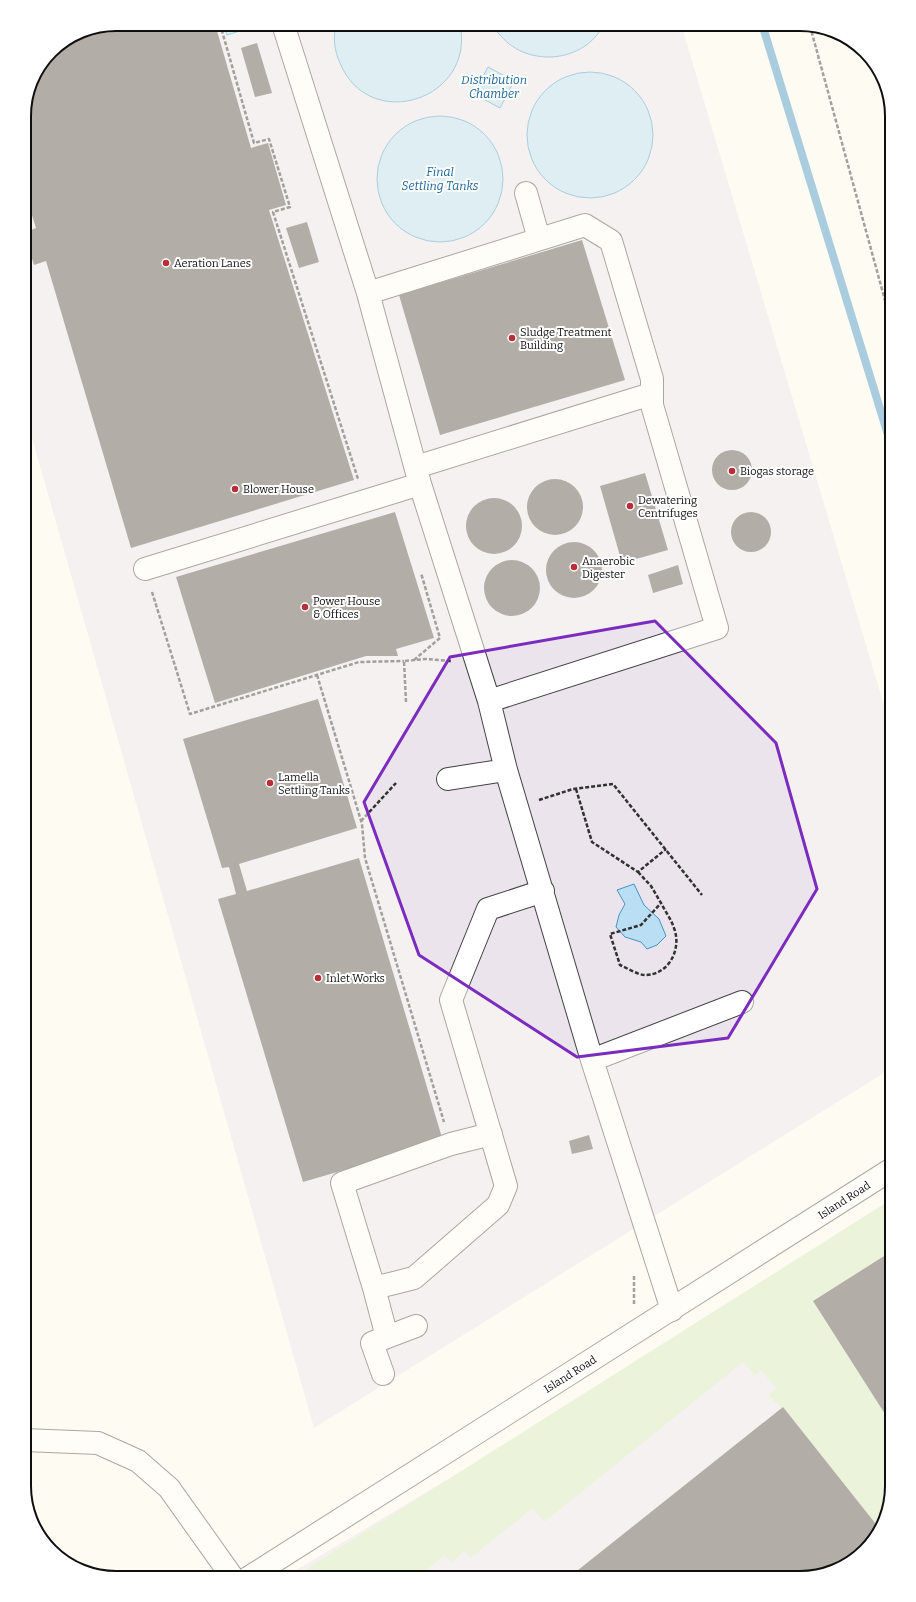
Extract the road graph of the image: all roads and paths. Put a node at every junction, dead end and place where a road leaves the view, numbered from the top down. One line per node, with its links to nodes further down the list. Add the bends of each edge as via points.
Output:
1 (222, 31): 10 (path, via 254,143 270,139 290,207 273,212)
2 (285, 31): 6 (street)
3 (812, 32): 7 (path)
4 (526, 193): 5 (street)
5 (539, 239): 6 (street); 8 (street, via 585,225 611,241 652,379)
6 (368, 293): 9 (street)
7 (885, 300)
8 (651, 394): 9 (street); 17 (street, via 652,405 718,628)
9 (418, 475): 10 (street); 15 (street)
10 (365, 500): 11 (street)
11 (145, 569): 16 (path, via 190,714)
12 (421, 572): 13 (path, via 440,638)
13 (414, 660): 14 (path); 15 (path, via 446,660)
14 (404, 661): 16 (path, via 359,662); 18 (path)
15 (477, 667): 17 (street)
16 (317, 675): 24 (path)
17 (489, 701): 19 (street)
18 (406, 702)
19 (506, 770): 20 (street); 27 (street)
20 (448, 779)
21 (396, 783): 24 (path)
22 (576, 789): 23 (path); 25 (path, via 613,784); 26 (path, via 592,842)
23 (536, 801)
24 (361, 821): 33 (path, via 365,858)
25 (666, 849): 26 (path); 28 (path)
26 (638, 872): 29 (path, via 651,886)
27 (543, 891): 31 (street); 32 (street, via 488,909 450,1000)
28 (702, 895)
29 (661, 903): 29 (path, via 641,925 610,934 620,964 644,975 659,973 672,961 677,944 675,929)
30 (742, 1002): 31 (street)
31 (592, 1060): 36 (street)
32 (491, 1134): 33 (street); 35 (street, via 506,1186 498,1205 414,1278)
33 (451, 1144): 35 (street, via 342,1183)
34 (885, 1173): 36 (street, Island Road)
35 (374, 1288): 38 (street)
36 (672, 1310): 42 (street, Island Road)
37 (416, 1326): 38 (street)
38 (387, 1337): 39 (street, via 372,1343)
39 (384, 1374)
40 (31, 1440): 41 (street, via 98,1442 138,1461 169,1488)
41 (228, 1571)
42 (259, 1571)

